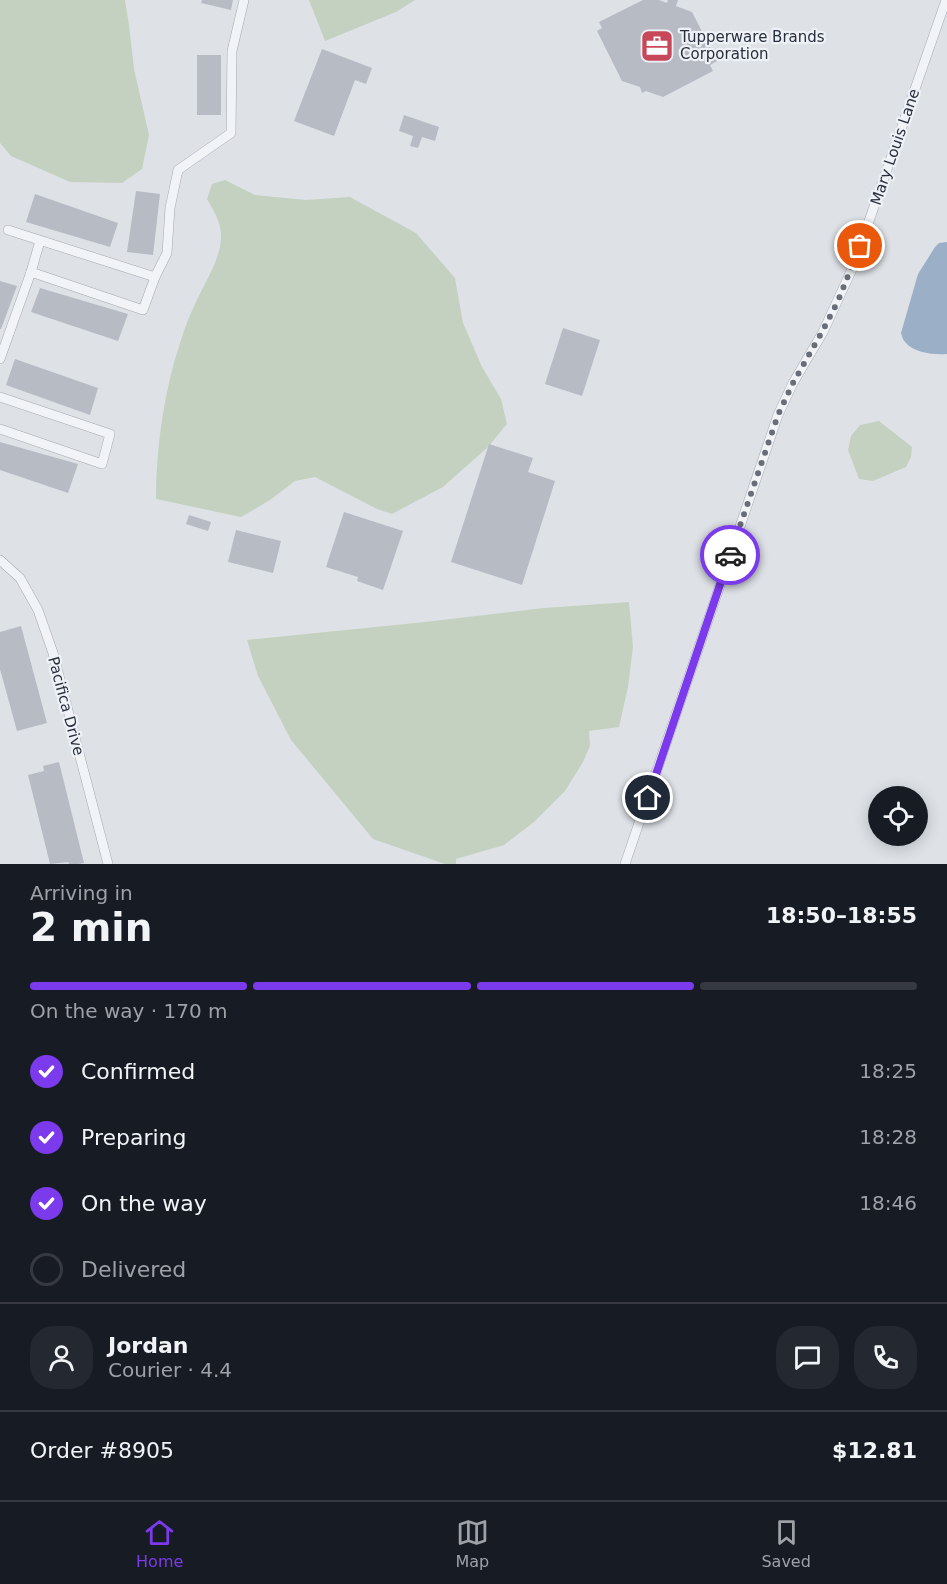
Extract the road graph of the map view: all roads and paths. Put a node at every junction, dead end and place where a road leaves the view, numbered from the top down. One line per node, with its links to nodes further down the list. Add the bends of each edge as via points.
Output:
1 (244, 0): 6 (street, via 232,51 231,133 178,170 167,253)
2 (945, 0): 12 (street, Mary Louis Lane, via 853,267 778,415)
3 (8, 230): 4 (street)
4 (40, 241): 5 (street); 6 (street)
5 (31, 272): 6 (street, via 143,310); 7 (street)
6 (155, 277)
7 (0, 359)
8 (0, 397): 9 (street, via 110,434 102,464)
9 (0, 429)
10 (0, 560): 11 (street, Pacifica Drive, via 20,578 38,610)
11 (108, 864)
12 (625, 864)

